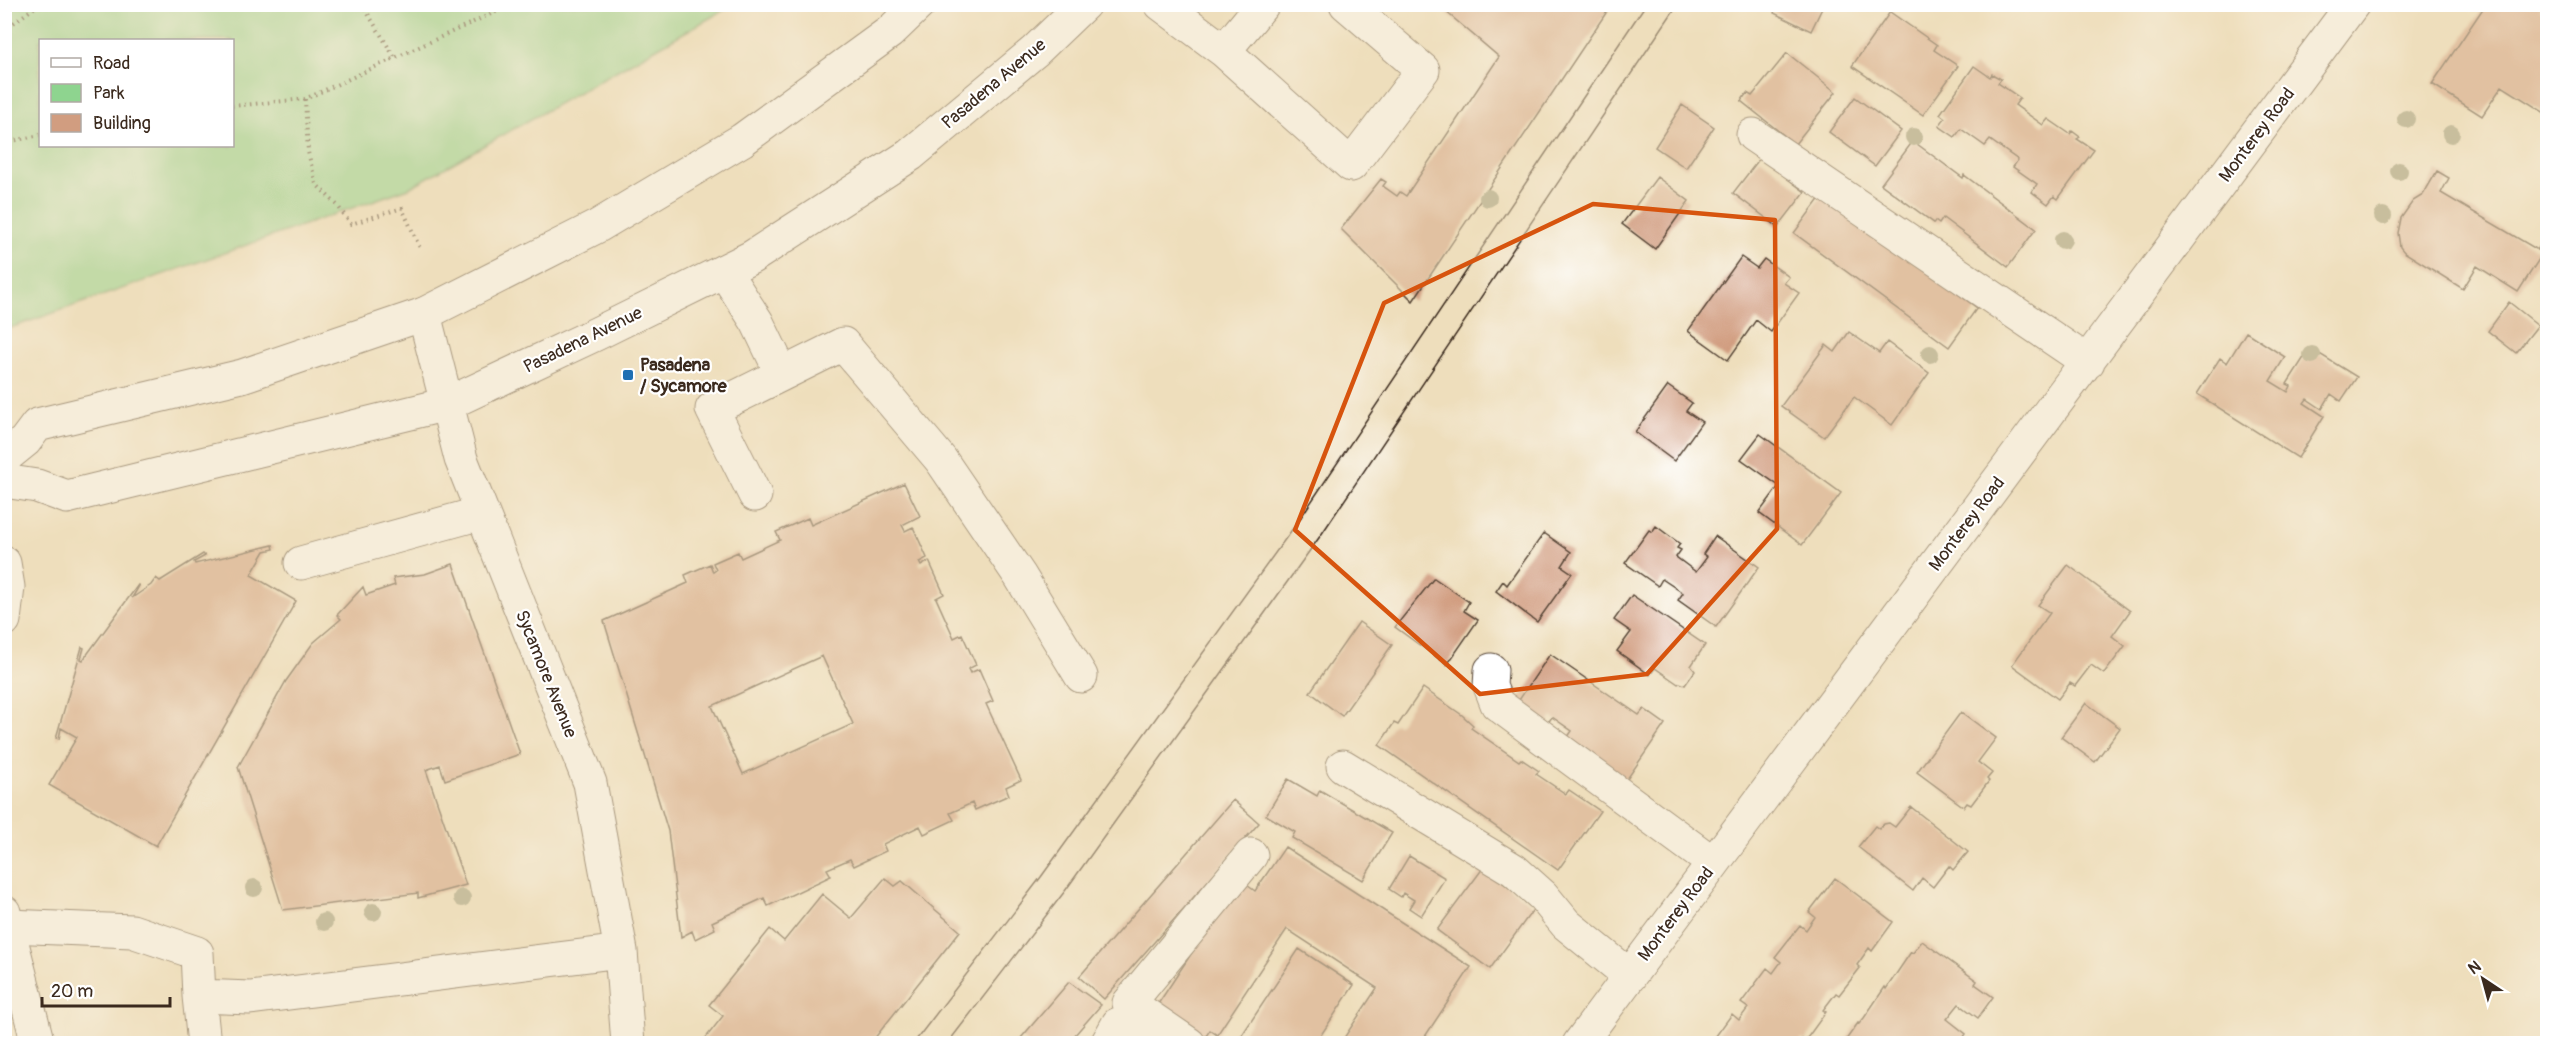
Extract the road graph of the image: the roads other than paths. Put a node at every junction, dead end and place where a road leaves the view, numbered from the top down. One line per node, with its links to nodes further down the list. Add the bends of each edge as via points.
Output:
1 (919, 4): 10 (main road, via 890,32 742,140 598,226)
2 (1084, 4): 9 (main road, Pasadena Avenue, via 1035,51 910,155)
3 (1161, 4): 7 (main road)
4 (1263, 4): 7 (main road)
5 (1346, 4): 7 (main road, via 1423,70 1351,165)
6 (2353, 4): 11 (main road, Monterey Road)
7 (1224, 51)
8 (1753, 135): 11 (main road)
9 (724, 271): 12 (main road, via 757,322); 13 (main road, Pasadena Avenue)
10 (424, 315): 13 (main road, Sycamore Avenue); 14 (main road, via 242,376 37,425)
11 (2088, 362): 25 (main road, Monterey Road)
12 (782, 374): 16 (main road, via 712,409); 22 (main road, via 843,344 941,460 1020,576)
13 (447, 404): 15 (main road, Pasadena Avenue, via 67,497 37,486); 17 (main road, Sycamore Avenue, via 461,459)
14 (4, 458)
15 (4, 481)
16 (755, 495)
17 (481, 513): 19 (main road); 27 (main road, Sycamore Avenue, via 590,783)
18 (4, 563): 20 (main road, via 8,587)
19 (301, 563)
20 (4, 620)
21 (1491, 670): 25 (main road, via 1490,686 1497,704)
22 (1081, 676)
23 (1343, 766): 28 (main road, via 1514,870 1566,924)
24 (1251, 855): 35 (main road, via 1129,1003)
25 (1713, 863): 28 (main road, Monterey Road)
26 (6, 919): 29 (main road, via 132,931 197,952); 30 (main road)
27 (621, 951): 29 (main road, via 250,998); 32 (main road, Sycamore Avenue)
28 (1630, 976): 36 (main road, Monterey Road)
29 (200, 996): 31 (main road)
30 (38, 1044)
31 (204, 1044)
32 (628, 1044)
33 (1107, 1044): 34 (main road, via 1118,1024)
34 (1146, 1044)
35 (1189, 1044)
36 (1579, 1044)

